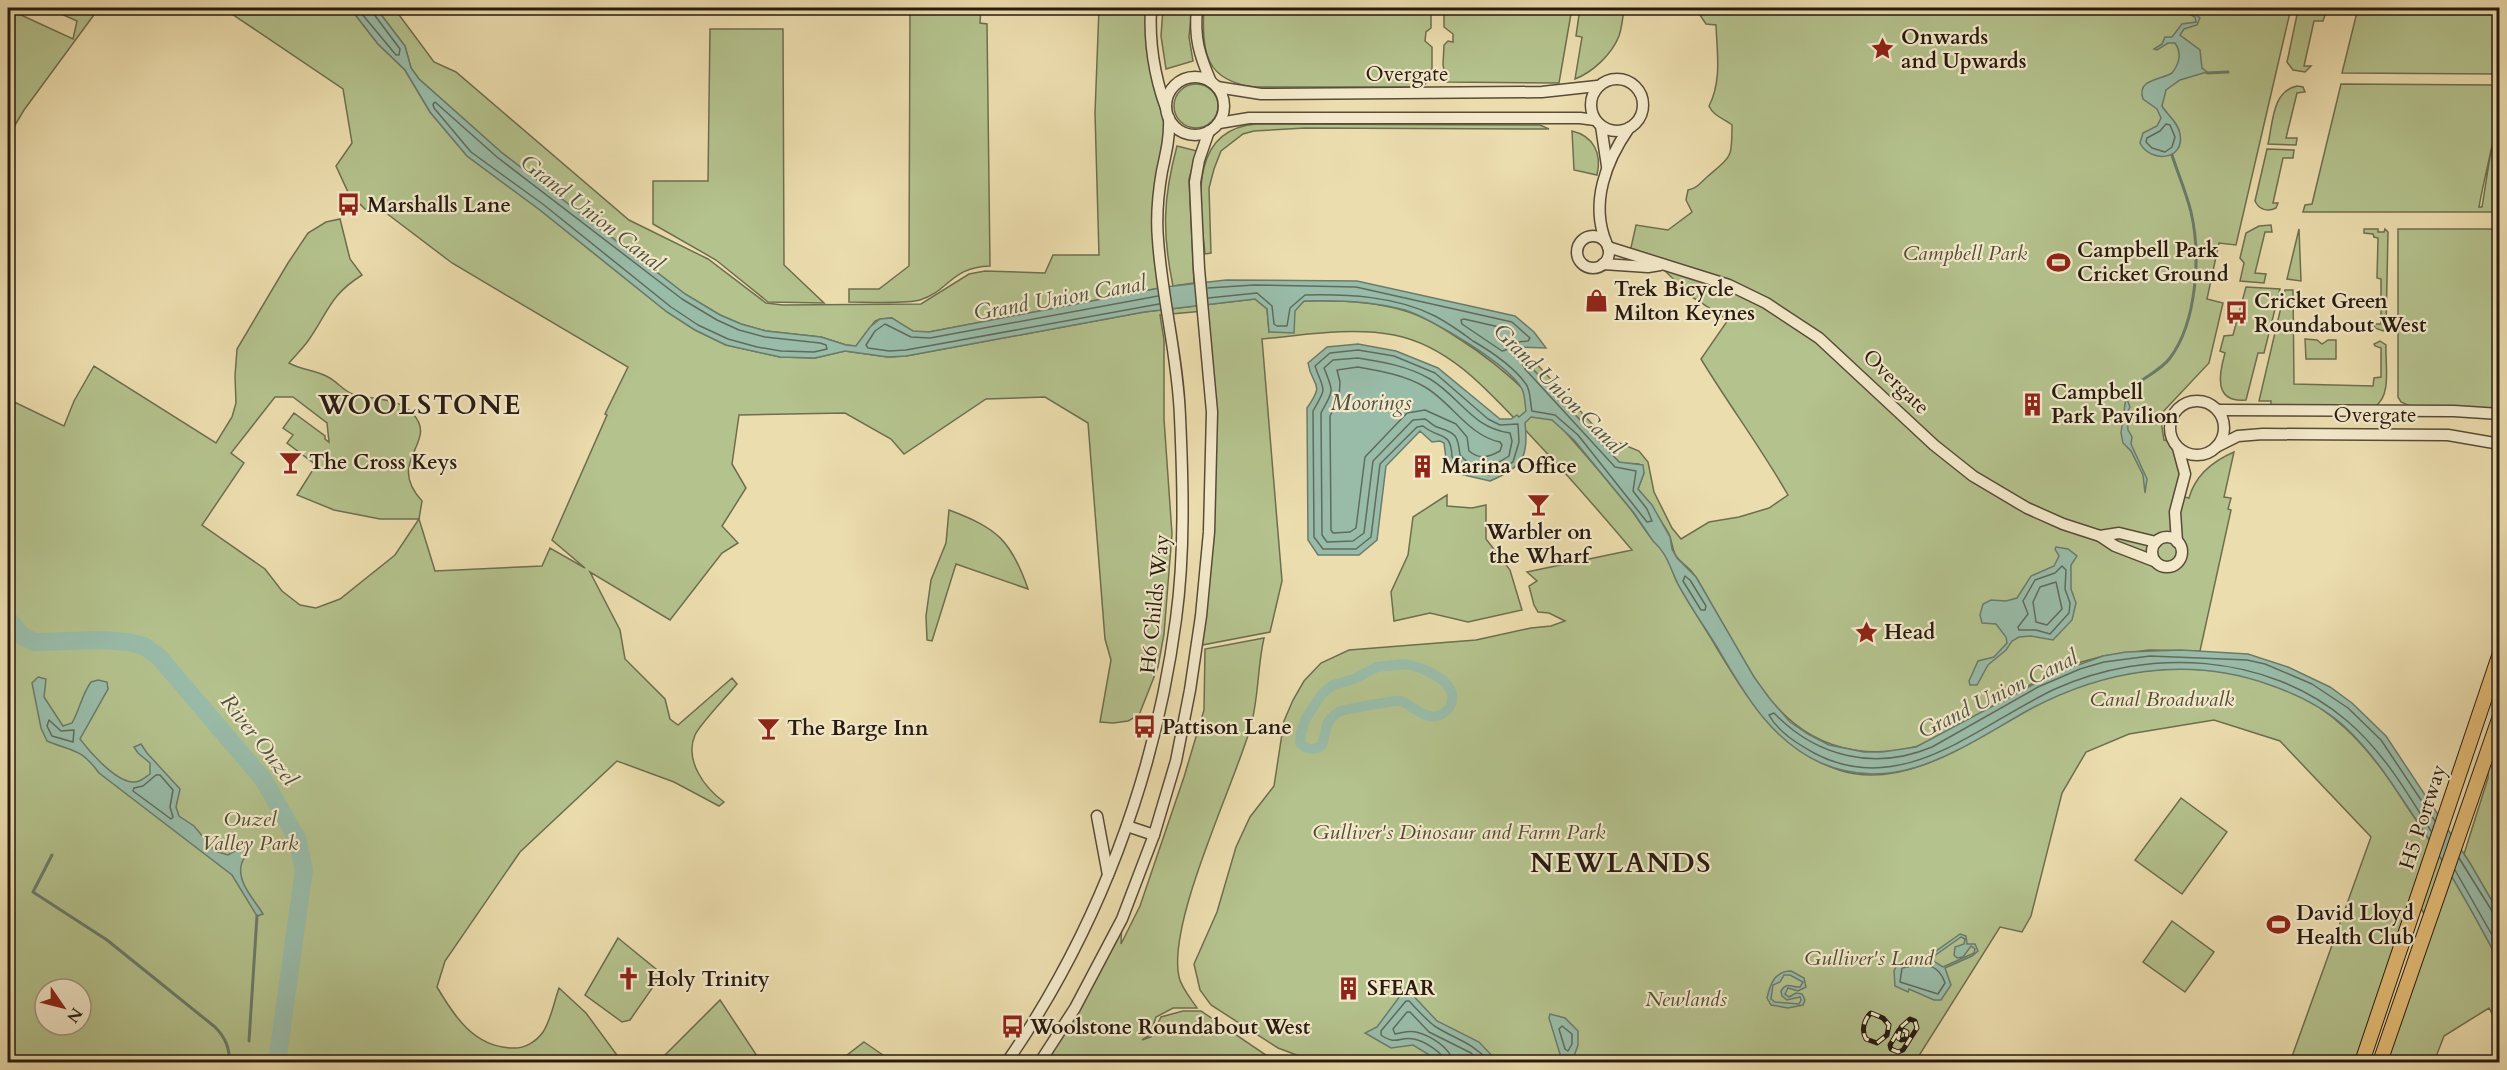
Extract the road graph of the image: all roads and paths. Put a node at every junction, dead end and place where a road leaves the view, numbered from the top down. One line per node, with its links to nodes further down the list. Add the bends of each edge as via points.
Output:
1 (1151, 8): 5 (street, H6 Childs Way, via 1151,48)
2 (1197, 8): 3 (street, via 1196,41)
3 (1214, 84): 4 (street, Overgate, via 1261,94 1542,92); 5 (street, via 1195,77 1179,82 1169,95); 6 (street, via 1224,100)
4 (1597, 86): 7 (street, via 1590,103); 8 (street, via 1620,78 1640,91 1642,112)
5 (1168, 114): 9 (street, via 1174,126 1191,135); 31 (street, H6 Childs Way, via 1170,135 1157,218 1180,414 1183,530 1169,663 1150,755)
6 (1219, 123): 7 (street, via 1249,118 1574,118); 9 (street)
7 (1598, 123): 8 (street, via 1615,131); 10 (street)
8 (1629, 128): 10 (street)
9 (1209, 131): 32 (street, via 1195,182 1212,412 1209,532 1198,636 1176,761)
10 (1607, 166): 11 (street)
11 (1599, 214): 12 (street); 13 (street)
12 (1582, 241): 13 (street, via 1597,237); 14 (street, via 1577,250 1582,264 1591,268)
13 (1607, 245): 14 (street, via 1608,256); 15 (street, Overgate)
14 (1603, 264): 15 (street, Overgate)
15 (1660, 265): 24 (street, Overgate, via 1729,285 1766,303 1819,338 1973,476 2027,508)
16 (2218, 410): 17 (street, Overgate); 19 (street, via 2224,425); 20 (street, via 2197,401 2177,409 2170,428)
17 (2499, 414)
18 (2499, 444): 19 (street, Overgate, via 2448,435 2263,434 2238,436)
19 (2216, 447): 21 (street)
20 (2178, 448): 21 (street, via 2190,454); 22 (street)
21 (2204, 454): 22 (street)
22 (2185, 474): 23 (street)
23 (2175, 512): 25 (street); 26 (street)
24 (2100, 536): 25 (street, Overgate, via 2119,533); 27 (street, Overgate)
25 (2157, 541): 26 (street, via 2169,537); 27 (street, via 2152,549)
26 (2177, 542): 27 (street, via 2182,553 2176,564 2167,568)
27 (2154, 561)
28 (2499, 653): 36 (main road, H5 Portway)
29 (2499, 716): 37 (main road, H5 Portway)
30 (1097, 816): 33 (street)
31 (1127, 826): 32 (street); 33 (street, H6 Childs Way)
32 (1154, 835): 35 (street, via 1122,919 1075,1008)
33 (1108, 875): 34 (street, H6 Childs Way, via 1051,994)
34 (1007, 1062)
35 (1040, 1062)
36 (2362, 1062)
37 (2380, 1062)

